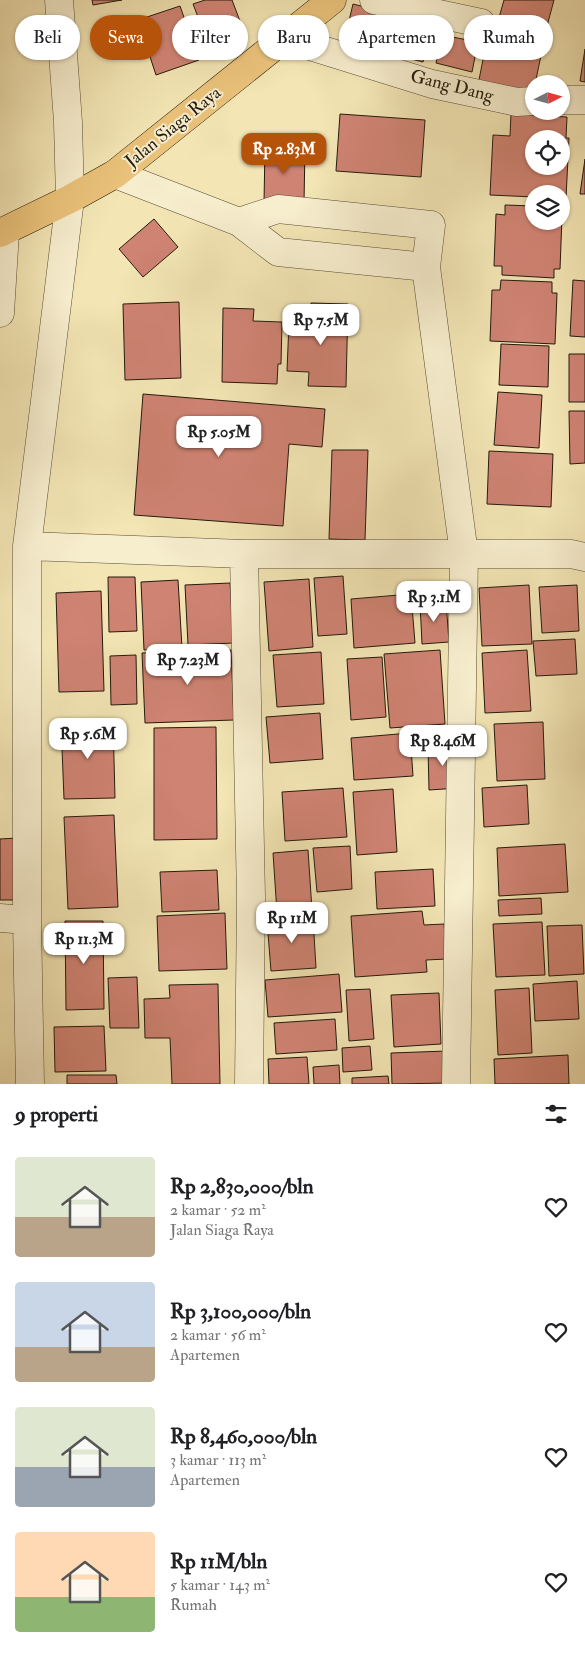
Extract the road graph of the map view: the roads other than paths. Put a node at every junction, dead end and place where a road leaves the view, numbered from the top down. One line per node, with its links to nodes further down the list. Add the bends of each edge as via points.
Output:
1 (59, 0): 12 (street)
2 (332, 0): 4 (main road, Jalan Siaga Raya)
3 (374, 0): 5 (street)
4 (313, 15)
5 (464, 19)
6 (329, 52): 10 (street, Gang Dang, via 432,84)
7 (258, 59): 11 (main road, Jalan Siaga Raya)
8 (570, 100): 9 (street)
9 (585, 100)
10 (525, 102)
11 (114, 174): 12 (main road, Jalan Siaga Raya); 13 (street)
12 (70, 199): 14 (main road, Jalan Siaga Raya); 17 (street)
13 (239, 222): 15 (street, via 278,252); 15 (street, via 278,209 431,225)
14 (2, 232): 16 (street)
15 (426, 267): 19 (street)
16 (0, 313)
17 (27, 546): 18 (street); 22 (street)
18 (244, 554): 19 (street); 24 (street, via 251,897)
19 (464, 554): 20 (street, via 571,554); 25 (street)
20 (585, 557)
21 (0, 918): 22 (street)
22 (27, 920): 23 (street)
23 (30, 1084)
24 (249, 1084)
25 (456, 1084)

